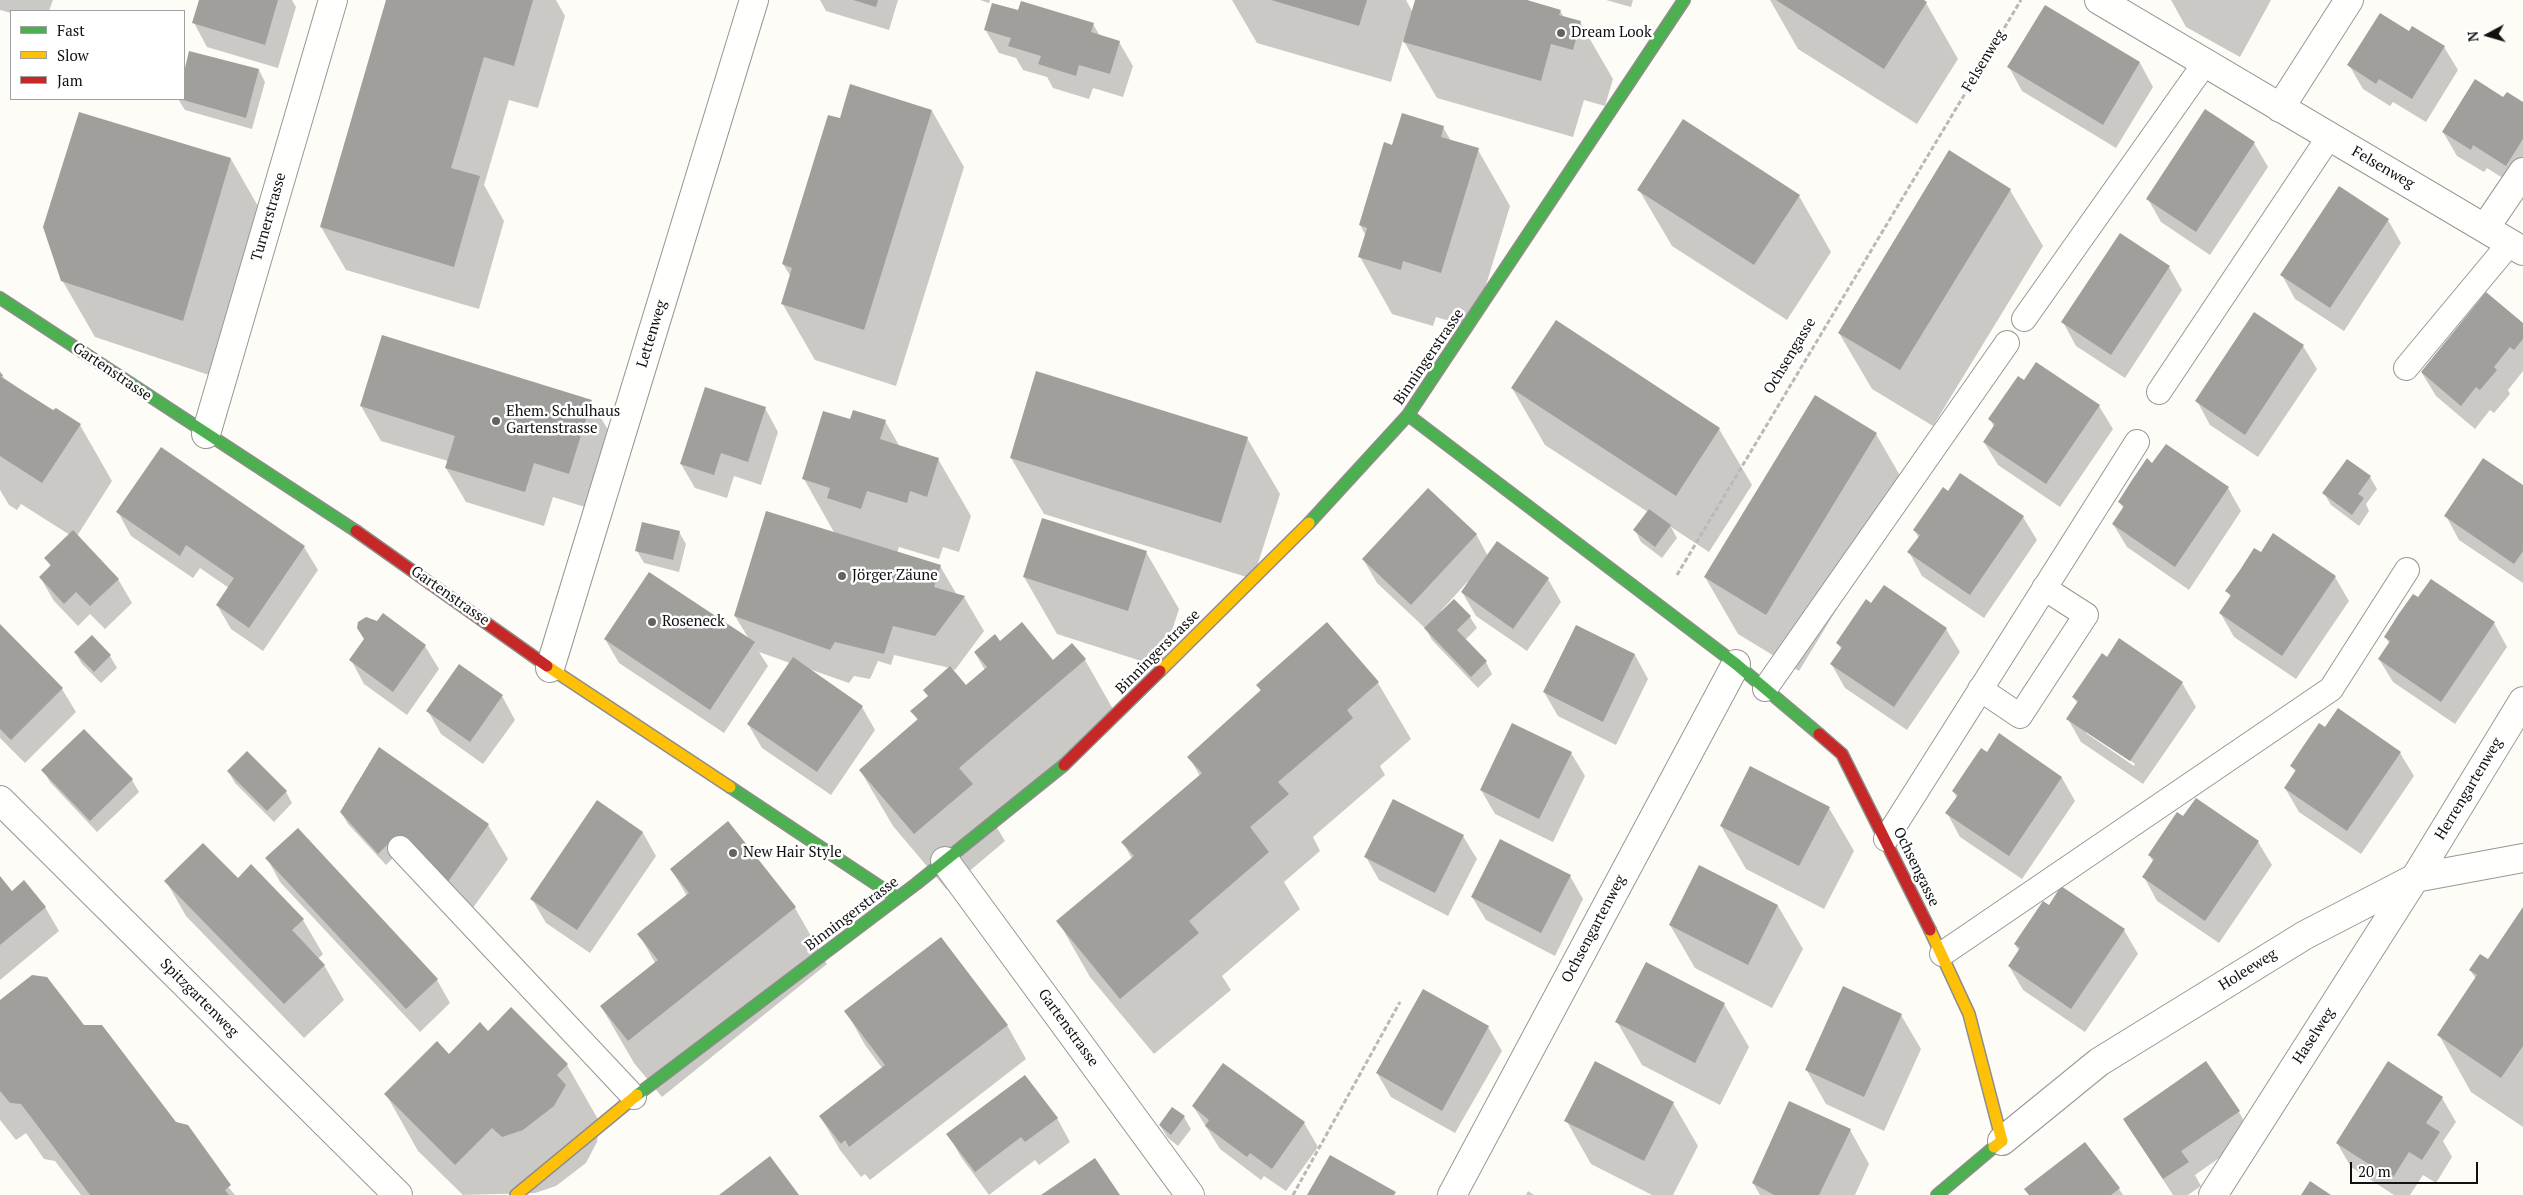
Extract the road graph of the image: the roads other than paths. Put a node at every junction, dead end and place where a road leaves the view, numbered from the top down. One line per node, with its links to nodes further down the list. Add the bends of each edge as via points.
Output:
1 (332, 0): 18 (street, Turnerstrasse)
2 (754, 0): 23 (street, Lettenweg)
3 (1684, 0): 17 (street, Binningerstrasse)
4 (2099, 0): 6 (street, Felsenweg)
5 (2349, 0): 7 (street)
6 (2205, 63): 7 (street, Felsenweg); 13 (lane)
7 (2280, 108): 8 (street, Felsenweg)
8 (2329, 136): 10 (street, Felsenweg); 16 (lane)
9 (2523, 172): 10 (street)
10 (2485, 228): 11 (street, Felsenweg)
11 (2516, 247): 15 (lane)
12 (0, 298): 18 (street, Gartenstrasse)
13 (2024, 319)
14 (2007, 343): 24 (lane)
15 (2406, 368)
16 (2159, 392)
17 (1408, 416): 22 (street, Ochsengasse); 31 (street, Binningerstrasse, via 1303,529 1069,762)
18 (206, 434): 23 (street, Gartenstrasse, via 382,548)
19 (2137, 442): 21 (lane)
20 (2407, 570): 34 (lane, via 2332,689)
21 (2044, 588): 25 (lane); 25 (lane, via 2086,615 2020,716)
22 (1736, 664): 24 (street, Ochsengasse); 40 (street, Ochsengartenweg)
23 (550, 668): 33 (street, Gartenstrasse)
24 (1765, 689): 28 (street, Ochsengasse, via 1842,754)
25 (1980, 689): 28 (lane)
26 (2523, 701): 32 (street, Herrengartenweg)
27 (3, 803): 37 (street, Spitzgartenweg)
28 (1886, 839): 34 (street, Ochsengasse)
29 (400, 848): 35 (lane)
30 (2523, 858): 32 (street, Holeeweg)
31 (946, 861): 33 (street, Binningerstrasse); 39 (street, Gartenstrasse)
32 (2415, 878): 36 (street, Holeeweg, via 2305,935 2099,1062); 42 (street, Haselweg)
33 (897, 898): 35 (street, Binningerstrasse)
34 (1942, 954): 36 (street, Ochsengasse, via 1969,1014)
35 (634, 1097): 38 (street, Binningerstrasse)
36 (2002, 1141): 41 (street)
37 (398, 1195)
38 (516, 1195)
39 (1190, 1195)
40 (1452, 1195)
41 (1938, 1195)
42 (2213, 1195)

